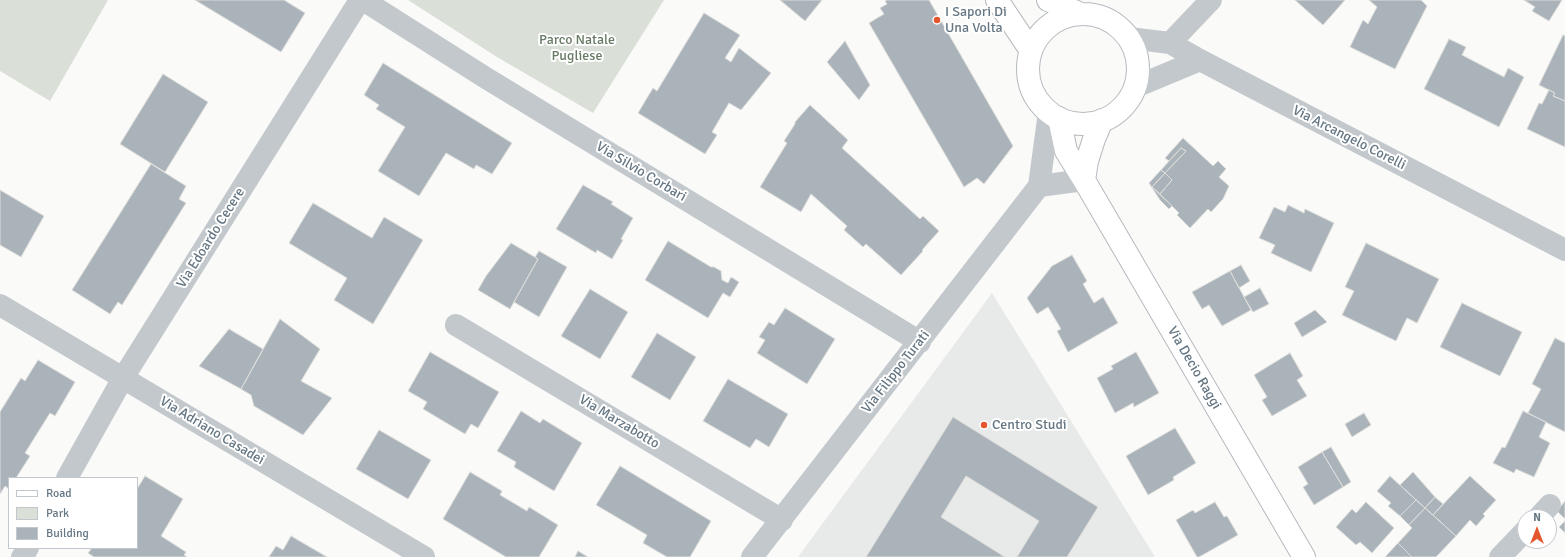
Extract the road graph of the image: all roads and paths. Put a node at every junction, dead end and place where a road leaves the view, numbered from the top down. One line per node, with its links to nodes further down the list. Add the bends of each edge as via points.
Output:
1 (361, 0): 18 (street, Via Silvio Corbari); 19 (street, Via Edoardo Cecere)
2 (997, 0): 8 (main road)
3 (1048, 0): 5 (main road)
4 (1211, 0): 7 (street)
5 (1081, 14): 6 (main road, via 1095,15 1108,20); 8 (main road, via 1065,17 1050,25 1039,36)
6 (1129, 38): 7 (street, Via Arcangelo Corelli); 10 (main road, via 1136,53 1138,70)
7 (1170, 43): 9 (street, Via Arcangelo Corelli)
8 (1031, 51): 11 (main road, via 1028,68 1030,84 1037,100)
9 (1200, 60): 10 (street); 15 (street, Via Arcangelo Corelli)
10 (1135, 87): 12 (main road, via 1128,101)
11 (1054, 115): 12 (main road, via 1073,123 1088,124); 13 (main road, Via Decio Raggi, via 1066,151); 14 (street, Via Filippo Turati)
12 (1102, 120): 13 (main road, via 1087,161)
13 (1084, 180): 14 (street); 25 (main road, Via Decio Raggi)
14 (1039, 186): 18 (street, Via Filippo Turati)
15 (1565, 250)
16 (0, 306): 19 (street, Via Adriano Casadei)
17 (456, 325): 21 (street, Via Marzabotto)
18 (920, 342): 21 (street, Via Filippo Turati)
19 (123, 378): 20 (street, Via Edoardo Cecere); 23 (street, Via Adriano Casadei)
20 (68, 477)
21 (782, 520): 24 (street, Via Filippo Turati)
22 (1517, 539): 26 (street)
23 (424, 557)
24 (752, 557)
25 (1304, 557)
26 (1500, 557)

